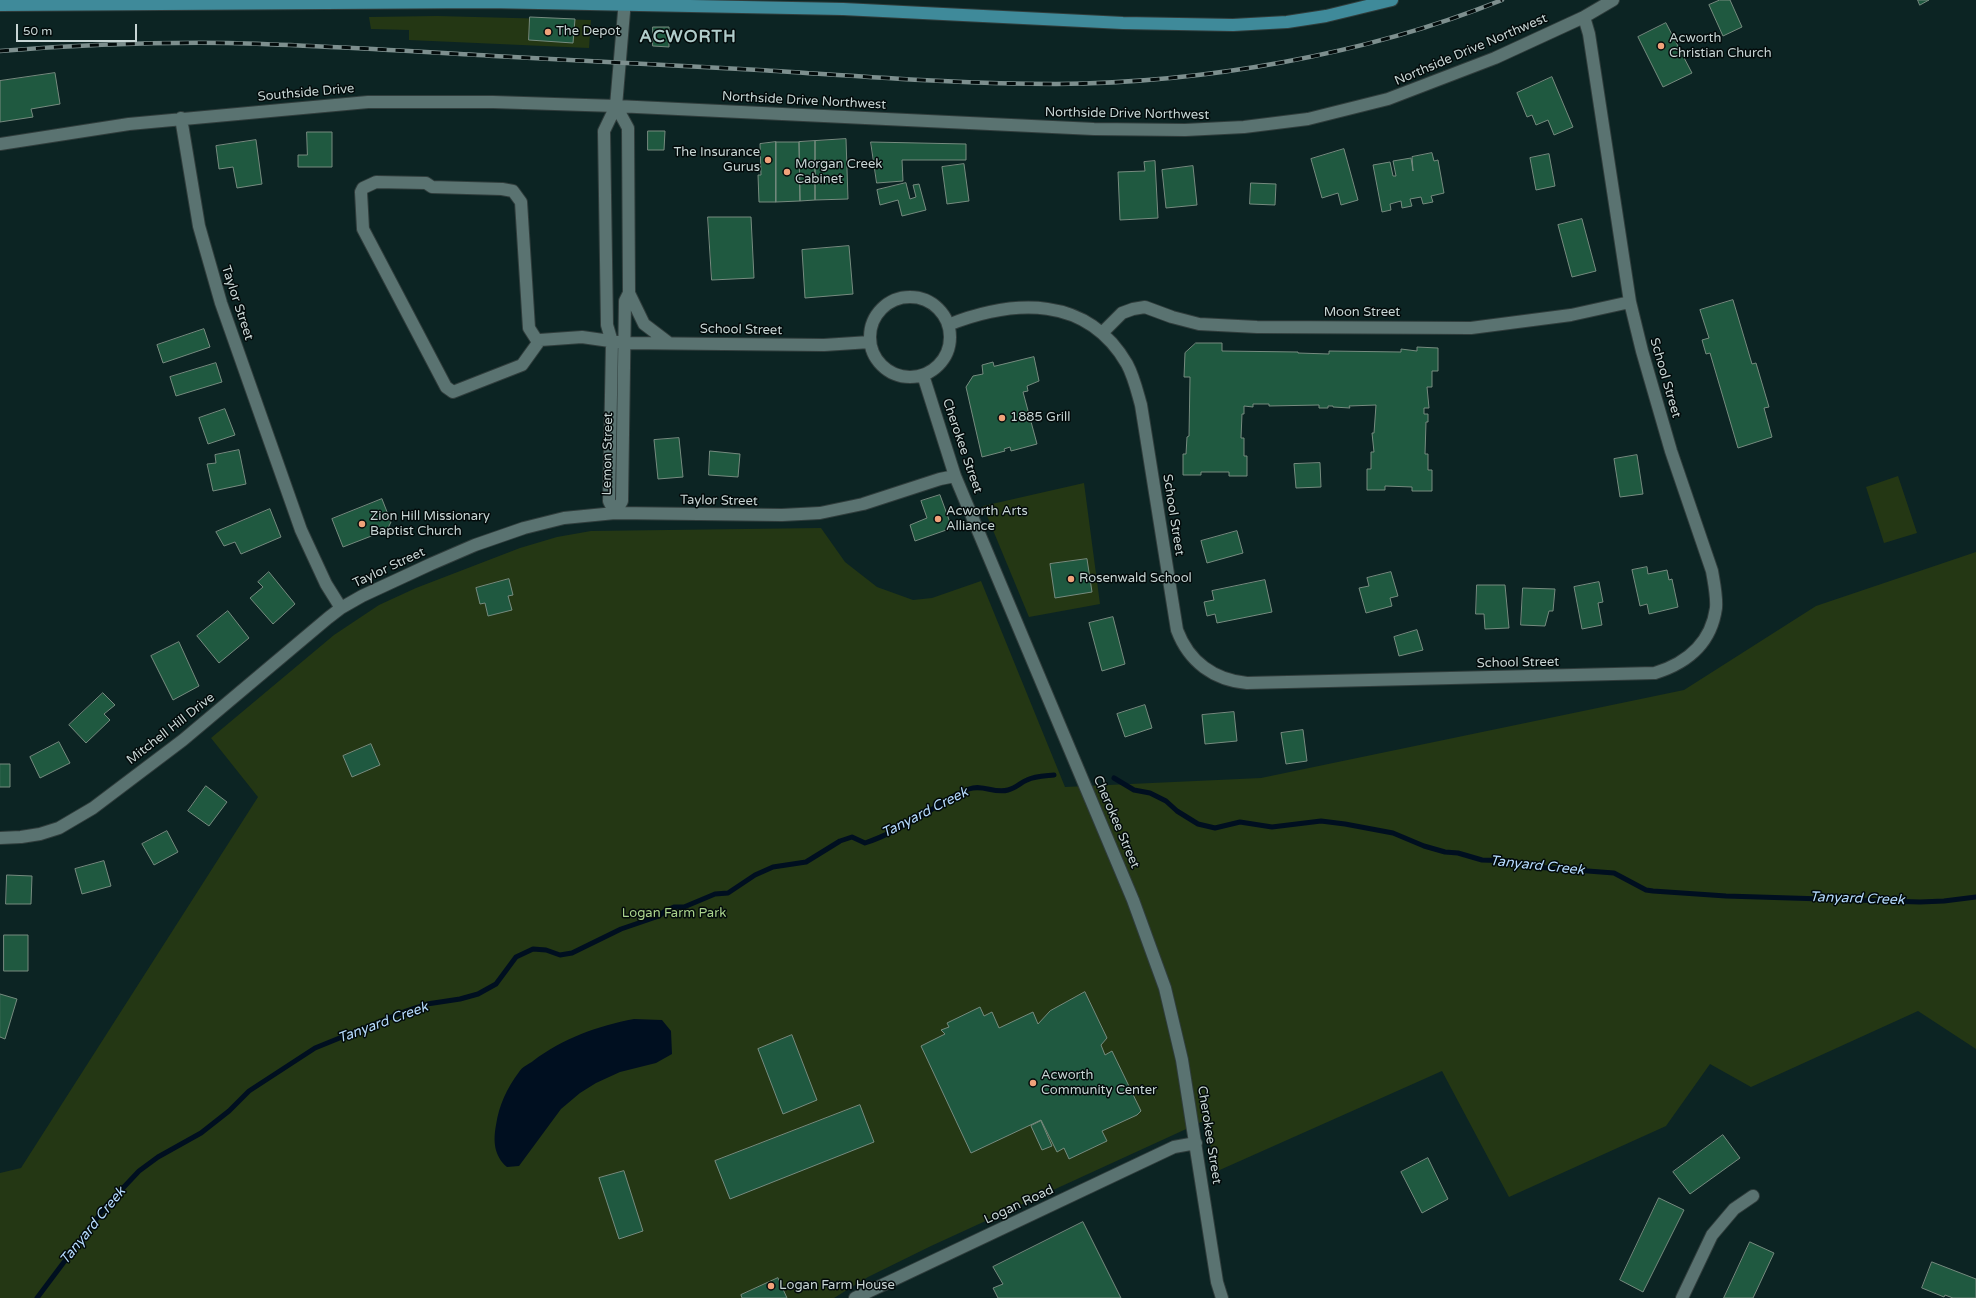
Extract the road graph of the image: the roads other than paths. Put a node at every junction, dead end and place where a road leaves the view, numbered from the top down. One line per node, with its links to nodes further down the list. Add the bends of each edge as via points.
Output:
1 (1392, 0): 7 (main road, via 1326,16 1247,25 1123,23)
2 (1613, 0): 8 (street, Northside Drive Northwest)
3 (350, 1): 4 (main road); 5 (main road)
4 (139, 2): 6 (main road)
5 (625, 2): 7 (main road); 9 (street, Lemon Street)
6 (0, 5)
7 (843, 5)
8 (1584, 17): 9 (street, Northside Drive Northwest, via 1470,69 1388,99 1308,119 1244,127 1185,130 1064,128); 13 (street, School Street, via 1589,34)
9 (616, 106): 10 (street, Southside Drive, via 493,102 368,102); 12 (street, Lemon Street, via 628,128); 17 (street, Lemon Street, via 604,131 608,325)
10 (181, 118): 11 (street, Southside Drive); 23 (street, Taylor Street, via 198,226 221,303 301,530 326,584)
11 (0, 144)
12 (629, 293): 17 (street, Lemon Street, via 625,301); 19 (street, via 644,324)
13 (1630, 302): 15 (street, Moon Street, via 1571,315 1471,328 1257,327 1199,324 1145,307 1122,313); 15 (street, School Street, via 1671,451 1712,571 1715,590 1716,608 1705,640 1692,655 1674,667 1655,673 1247,683 1235,682 1203,668 1191,657 1177,630 1141,405 1135,384 1128,365 1118,349)
14 (948, 324): 15 (street, School Street, via 980,314 1043,307 1063,311 1082,319); 18 (street, via 942,313 932,304 919,298 906,297 892,301 882,308 870,330); 20 (street, via 950,336 945,354 934,369)
15 (1102, 333)
16 (538, 342): 16 (street, via 522,366 453,392 446,387 363,229 363,188 376,182 426,183 432,187 513,191 521,202 529,328); 17 (street, School Street, via 582,337)
17 (618, 342): 19 (street, School Street); 22 (street, Lemon Street, via 609,501)
18 (870, 342): 19 (street, School Street, via 830,345); 20 (street, via 877,359 889,371 900,376)
19 (669, 343)
20 (924, 374): 21 (street, Cherokee Street)
21 (955, 476): 22 (street, Taylor Street, via 863,504 820,513); 25 (street, Cherokee Street, via 1152,949 1176,1033)
22 (615, 514): 23 (street, Taylor Street, via 564,518 524,528 431,564)
23 (341, 608): 24 (street, Mitchell Hill Drive, via 183,740 93,808 58,828 40,834)
24 (0, 838)
25 (1196, 1143): 27 (street, Logan Road, via 1174,1147); 28 (street, Cherokee Street, via 1217,1282)
26 (1754, 1196): 29 (street, via 1734,1209 1712,1235)
27 (856, 1298)
28 (1222, 1298)
29 (1682, 1298)

